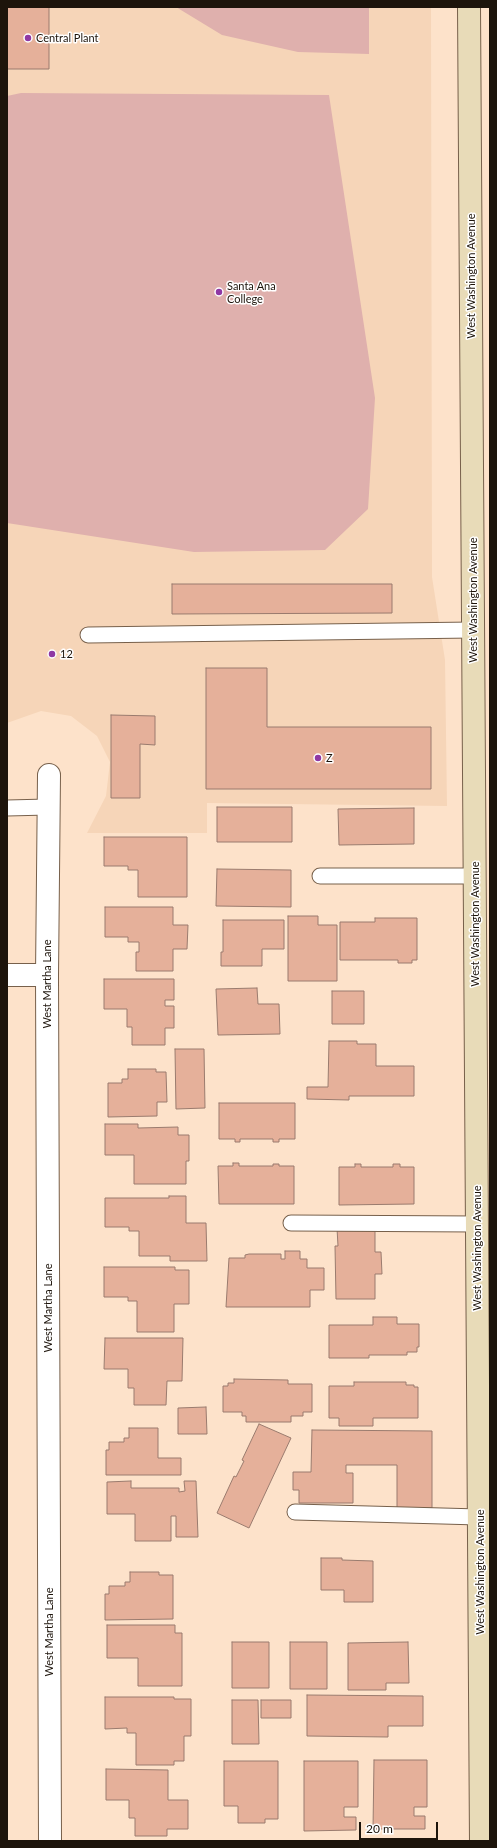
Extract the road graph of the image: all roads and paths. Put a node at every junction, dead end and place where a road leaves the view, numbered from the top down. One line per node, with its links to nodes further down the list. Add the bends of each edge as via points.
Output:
1 (469, 7): 2 (street, West Washington Avenue)
2 (473, 630): 3 (lane); 8 (street, West Washington Avenue)
3 (88, 635)
4 (49, 775): 5 (street, West Martha Lane)
5 (48, 807): 6 (lane); 10 (street, West Martha Lane)
6 (7, 808)
7 (320, 876): 8 (lane)
8 (475, 876): 11 (street, West Washington Avenue)
9 (7, 975): 10 (street)
10 (47, 975): 18 (street, West Martha Lane)
11 (483, 1073): 13 (street, West Washington Avenue)
12 (291, 1223): 13 (lane)
13 (477, 1224): 14 (street, West Washington Avenue)
14 (484, 1416): 16 (street, West Washington Avenue)
15 (295, 1512): 16 (lane)
16 (479, 1517): 17 (street, West Washington Avenue)
17 (485, 1730): 19 (street, West Washington Avenue)
18 (50, 1841)
19 (482, 1841)

